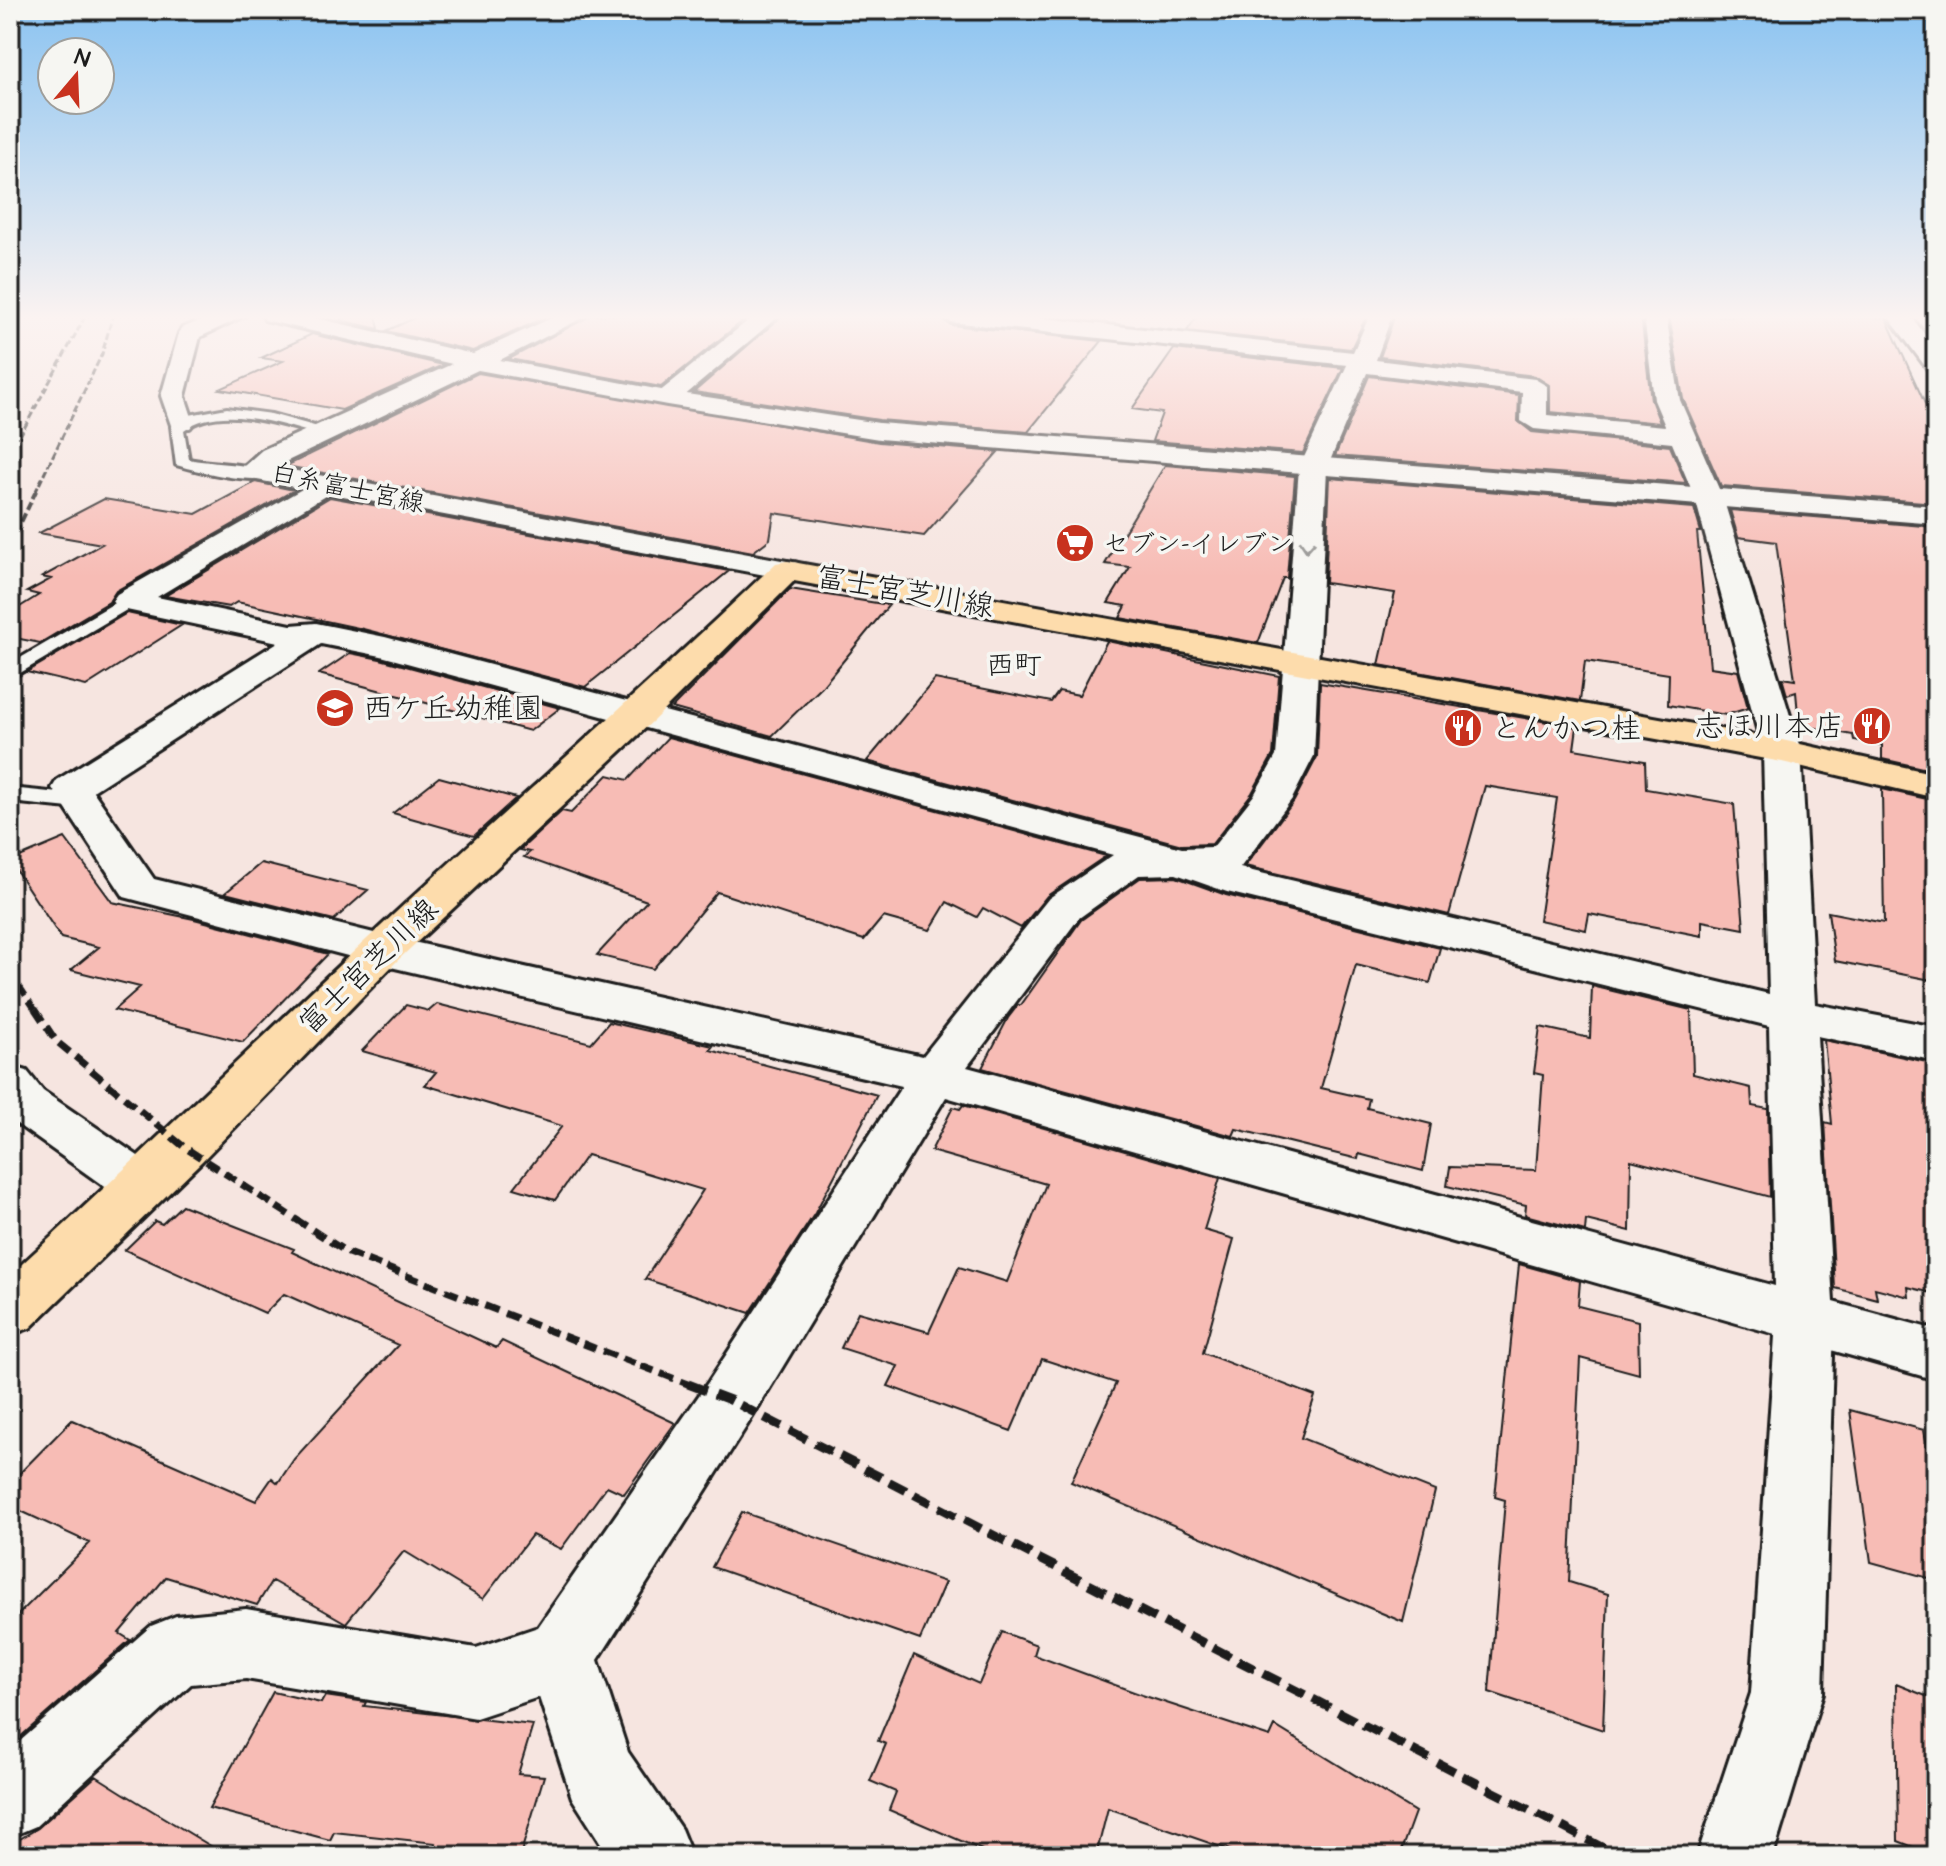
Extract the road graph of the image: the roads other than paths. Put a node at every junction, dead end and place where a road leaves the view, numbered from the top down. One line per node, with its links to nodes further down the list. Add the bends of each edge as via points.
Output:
1 (175, 402): 7 (street)
2 (394, 402): 8 (street, 白糸富士宮線)
3 (693, 402): 10 (street, via 879,431)
4 (1344, 402): 10 (street)
5 (1535, 402): 9 (street, via 1534,421)
6 (1668, 402): 9 (street)
7 (181, 423): 8 (lane, via 200,415 238,413); 11 (lane, via 176,429 182,462)
8 (328, 432): 11 (street, 白糸富士宮線, via 258,466)
9 (1683, 436): 13 (street)
10 (1313, 468): 13 (street); 18 (street, one-way to 18)
11 (267, 474): 12 (street, 白糸富士宮線)
12 (325, 484): 15 (street, 白糸富士宮線); 16 (street)
13 (1709, 498): 14 (street); 21 (street)
14 (1936, 515)
15 (787, 570): 18 (main road, 富士宮芝川線); 20 (main road, 富士宮芝川線)
16 (128, 601): 17 (street, via 291,635); 19 (lane)
17 (316, 633): 20 (street); 24 (street, via 71,788)
18 (1299, 661): 21 (main road, 富士宮芝川線); 25 (street, via 1295,756 1272,799 1225,859)
19 (10, 673)
20 (640, 713): 25 (street); 26 (main road, 富士宮芝川線)
21 (1782, 751): 22 (main road, 富士宮芝川線); 27 (street)
22 (1936, 786)
23 (10, 795): 24 (lane)
24 (79, 802): 26 (street, via 139,888)
25 (1175, 859): 27 (street, via 1242,883); 29 (street, via 1129,863 1064,908)
26 (382, 950): 29 (street); 31 (main road, 富士宮芝川線)
27 (1791, 1015): 28 (street); 33 (street)
28 (1936, 1044)
29 (934, 1076): 33 (street); 35 (street, via 730,1400)
30 (10, 1084): 31 (street, via 25,1104)
31 (141, 1185): 32 (main road, 富士宮芝川線)
32 (10, 1311)
33 (1805, 1321): 34 (street); 38 (street, via 1787,1693)
34 (1936, 1355)
35 (561, 1654): 36 (street, via 476,1683 246,1644 176,1651); 37 (street, via 598,1772)
36 (10, 1800)
37 (654, 1856)
38 (1735, 1856)

